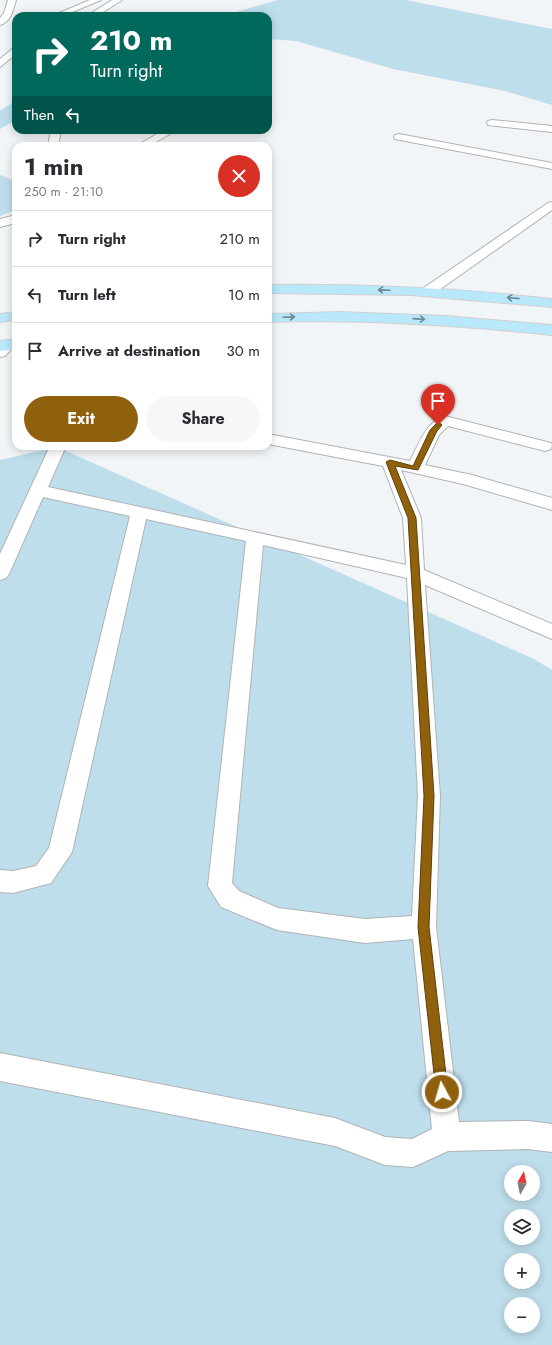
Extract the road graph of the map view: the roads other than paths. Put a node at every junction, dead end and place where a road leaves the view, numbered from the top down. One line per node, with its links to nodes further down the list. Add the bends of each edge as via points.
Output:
1 (12, 0): 6 (street)
2 (97, 0): 4 (street)
3 (118, 0): 5 (street)
4 (66, 12)
5 (98, 12)
6 (2, 29)
7 (12, 53): 8 (street)
8 (0, 64)
9 (492, 123): 10 (street)
10 (552, 129)
11 (164, 134): 13 (street)
12 (399, 137): 14 (street)
13 (150, 142)
14 (552, 166)
15 (552, 205): 19 (street)
16 (12, 220): 17 (street)
17 (0, 224)
18 (272, 289): 19 (main road, one-way to 18)
19 (427, 292): 20 (main road, one-way to 19, via 508,297)
20 (552, 303)
21 (12, 316): 22 (main road)
22 (0, 318)
23 (272, 318): 24 (main road, one-way to 24, via 404,318)
24 (552, 330)
25 (272, 440): 28 (street)
26 (545, 446): 29 (street, via 445,421 434,430)
27 (56, 450): 30 (street)
28 (390, 462): 29 (street); 35 (street, via 412,518)
29 (415, 468): 31 (street, via 466,479)
30 (39, 491): 32 (street); 34 (street)
31 (552, 504)
32 (139, 512): 33 (street); 37 (street, via 60,852 43,875 14,882)
33 (255, 537): 35 (street); 38 (street, via 220,886 230,899 277,919 365,931)
34 (0, 574)
35 (417, 574): 36 (street); 38 (street, via 429,796)
36 (552, 632)
37 (0, 881)
38 (424, 927): 40 (street)
39 (0, 1067): 40 (street, via 335,1132 385,1151 414,1153)
40 (447, 1137): 41 (street, via 528,1135)
41 (552, 1138)

